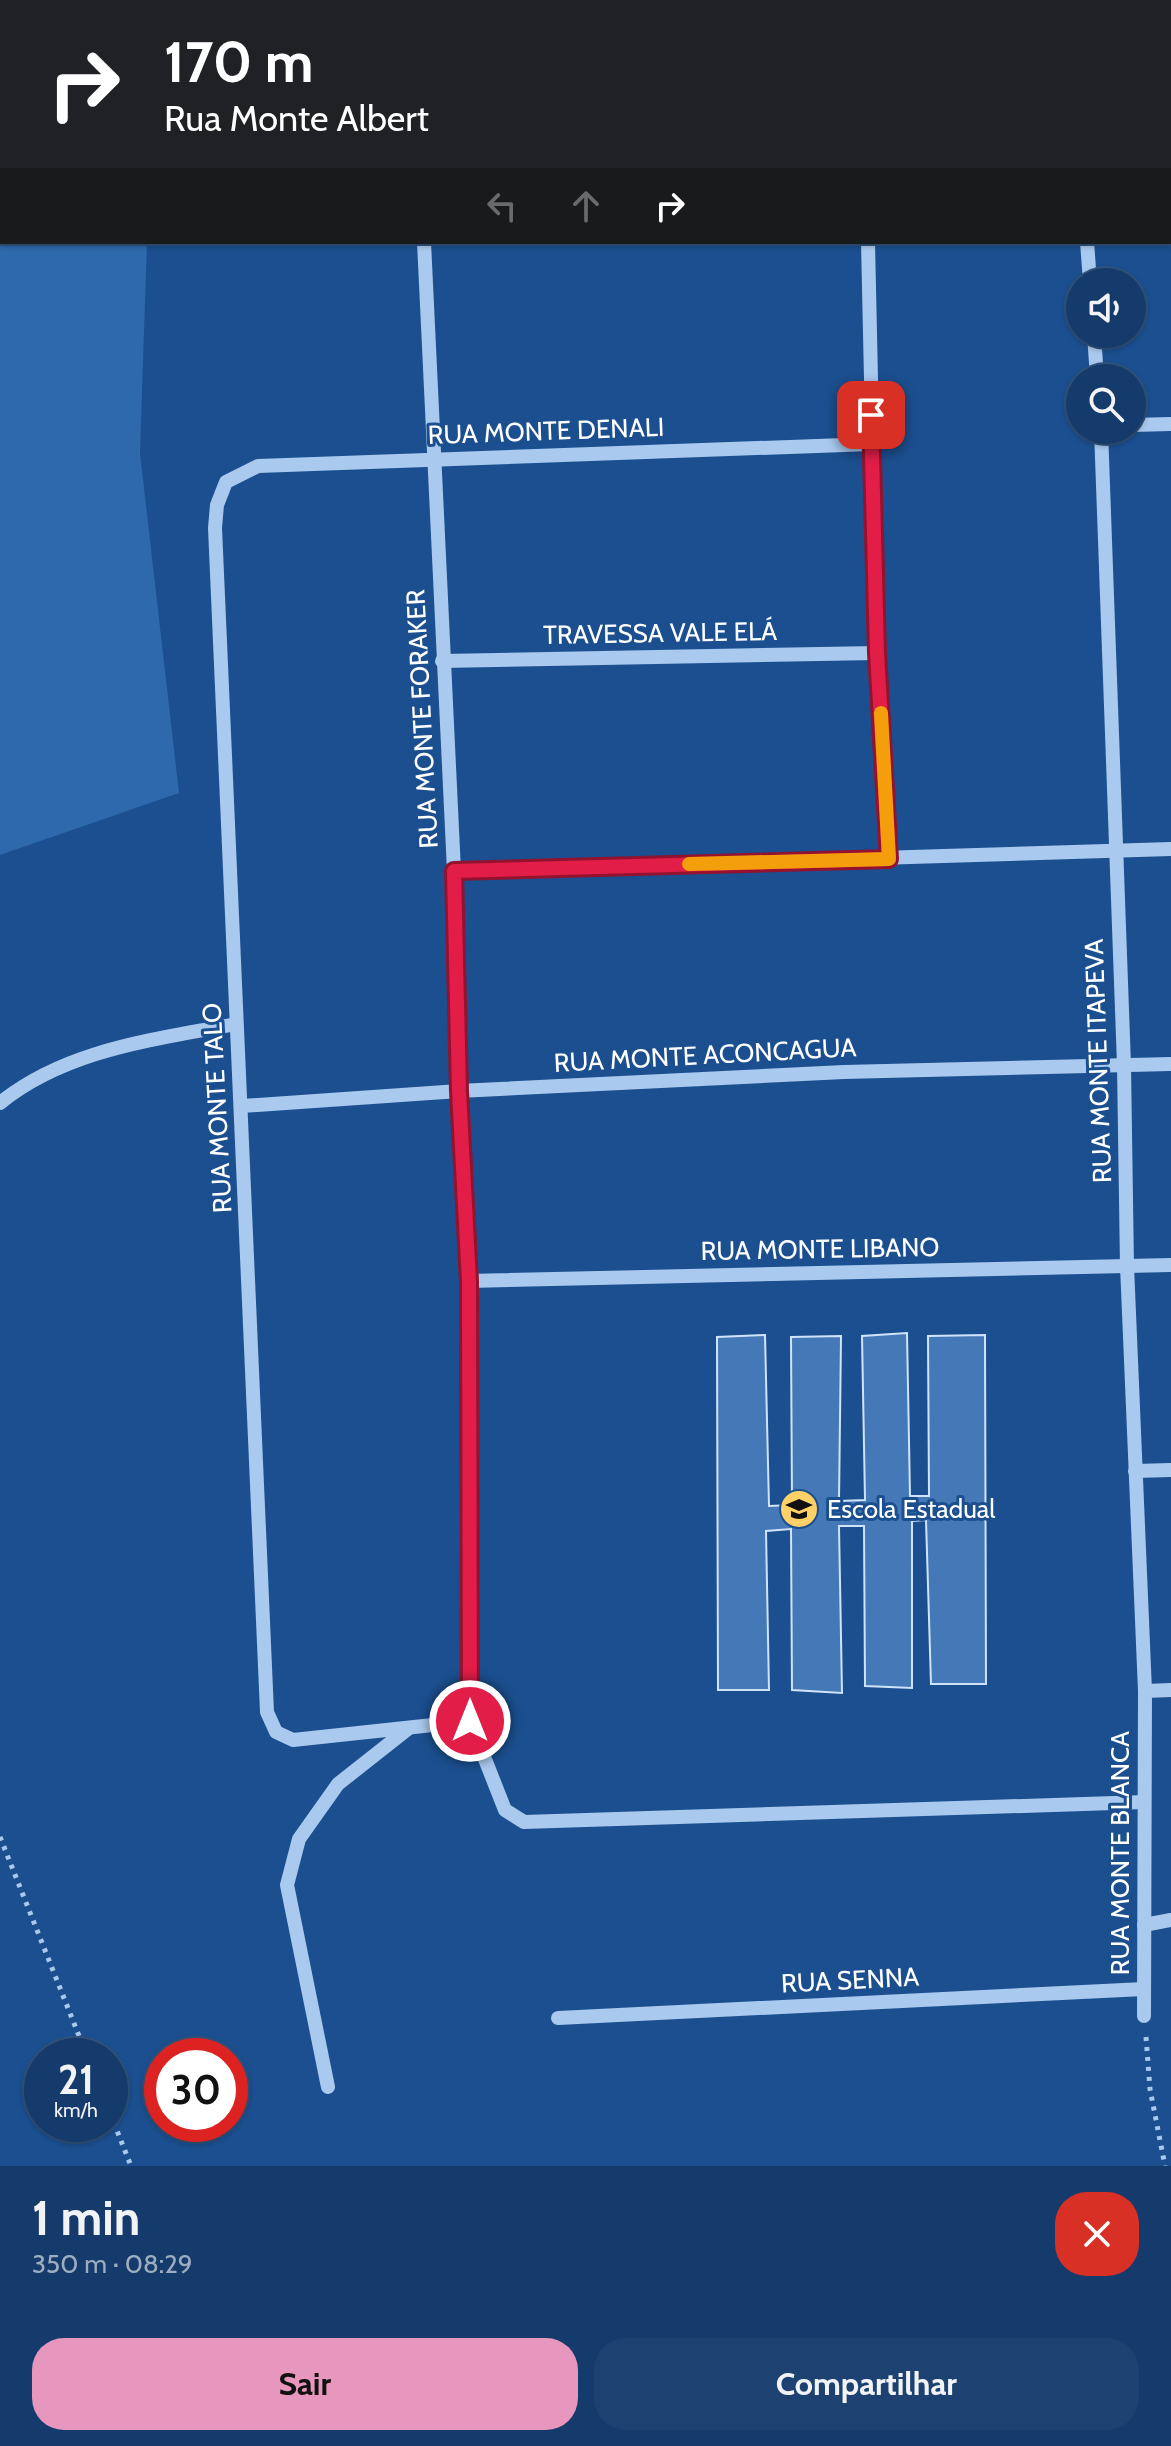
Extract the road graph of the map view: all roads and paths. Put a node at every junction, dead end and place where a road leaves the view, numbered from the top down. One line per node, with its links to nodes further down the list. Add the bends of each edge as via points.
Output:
1 (424, 244): 9 (street, RUA MONTE FORAKER)
2 (868, 244): 7 (street)
3 (1087, 244): 4 (street)
4 (1089, 268)
5 (1171, 424): 6 (street)
6 (1146, 425)
7 (872, 444): 9 (street, RUA MONTE DENALI); 11 (street)
8 (1101, 444): 14 (street, RUA MONTE ITAPEVA)
9 (434, 459): 10 (street, RUA MONTE DENALI, via 258,466); 12 (street, RUA MONTE FORAKER)
10 (226, 482): 17 (street, RUA MONTE TALO, via 215,528)
11 (877, 653): 12 (street, TRAVESSA VALE ELÁ); 15 (street)
12 (442, 661): 16 (street, RUA MONTE FORAKER)
13 (1171, 849): 14 (street)
14 (1114, 852): 15 (street); 19 (street, RUA MONTE ITAPEVA)
15 (889, 859): 16 (street)
16 (454, 871): 20 (street, RUA MONTE FORAKER)
17 (236, 1024): 21 (street, via 81,1059 50,1070); 22 (street, RUA MONTE TALO)
18 (1171, 1064): 19 (street, RUA MONTE ACONCAGUA)
19 (1124, 1065): 20 (street, RUA MONTE ACONCAGUA); 24 (street, RUA MONTE ITAPEVA)
20 (459, 1091): 22 (street, RUA MONTE ACONCAGUA); 25 (street, RUA MONTE FORAKER)
21 (0, 1103)
22 (242, 1106): 31 (street, RUA MONTE TALO, via 267,1712 276,1732 293,1740)
23 (1171, 1265): 24 (street, RUA MONTE LIBANO)
24 (1127, 1266): 25 (street, RUA MONTE LIBANO); 27 (street, RUA MONTE ITAPEVA)
25 (469, 1281): 30 (street, RUA MONTE FORAKER)
26 (1171, 1470): 27 (street)
27 (1135, 1471): 29 (street, RUA MONTE ITAPEVA)
28 (1171, 1690): 29 (street)
29 (1145, 1691): 32 (street, RUA MONTE BLANCA)
30 (470, 1721): 31 (street); 32 (street, via 505,1810 524,1822)
31 (409, 1728): 40 (street, via 338,1784 299,1839 287,1885)
32 (1144, 1802): 35 (street, RUA MONTE BLANCA)
33 (0, 1837): 39 (path)
34 (1171, 1920): 35 (street)
35 (1144, 1925): 36 (street, RUA MONTE BLANCA)
36 (1144, 1989): 37 (street, RUA MONTE BLANCA); 38 (street, RUA SENNA)
37 (1144, 2016): 43 (path, via 1150,2089)
38 (558, 2018)
39 (80, 2038)
40 (328, 2087)
41 (121, 2142): 42 (path)
42 (131, 2166)
43 (1165, 2166)

